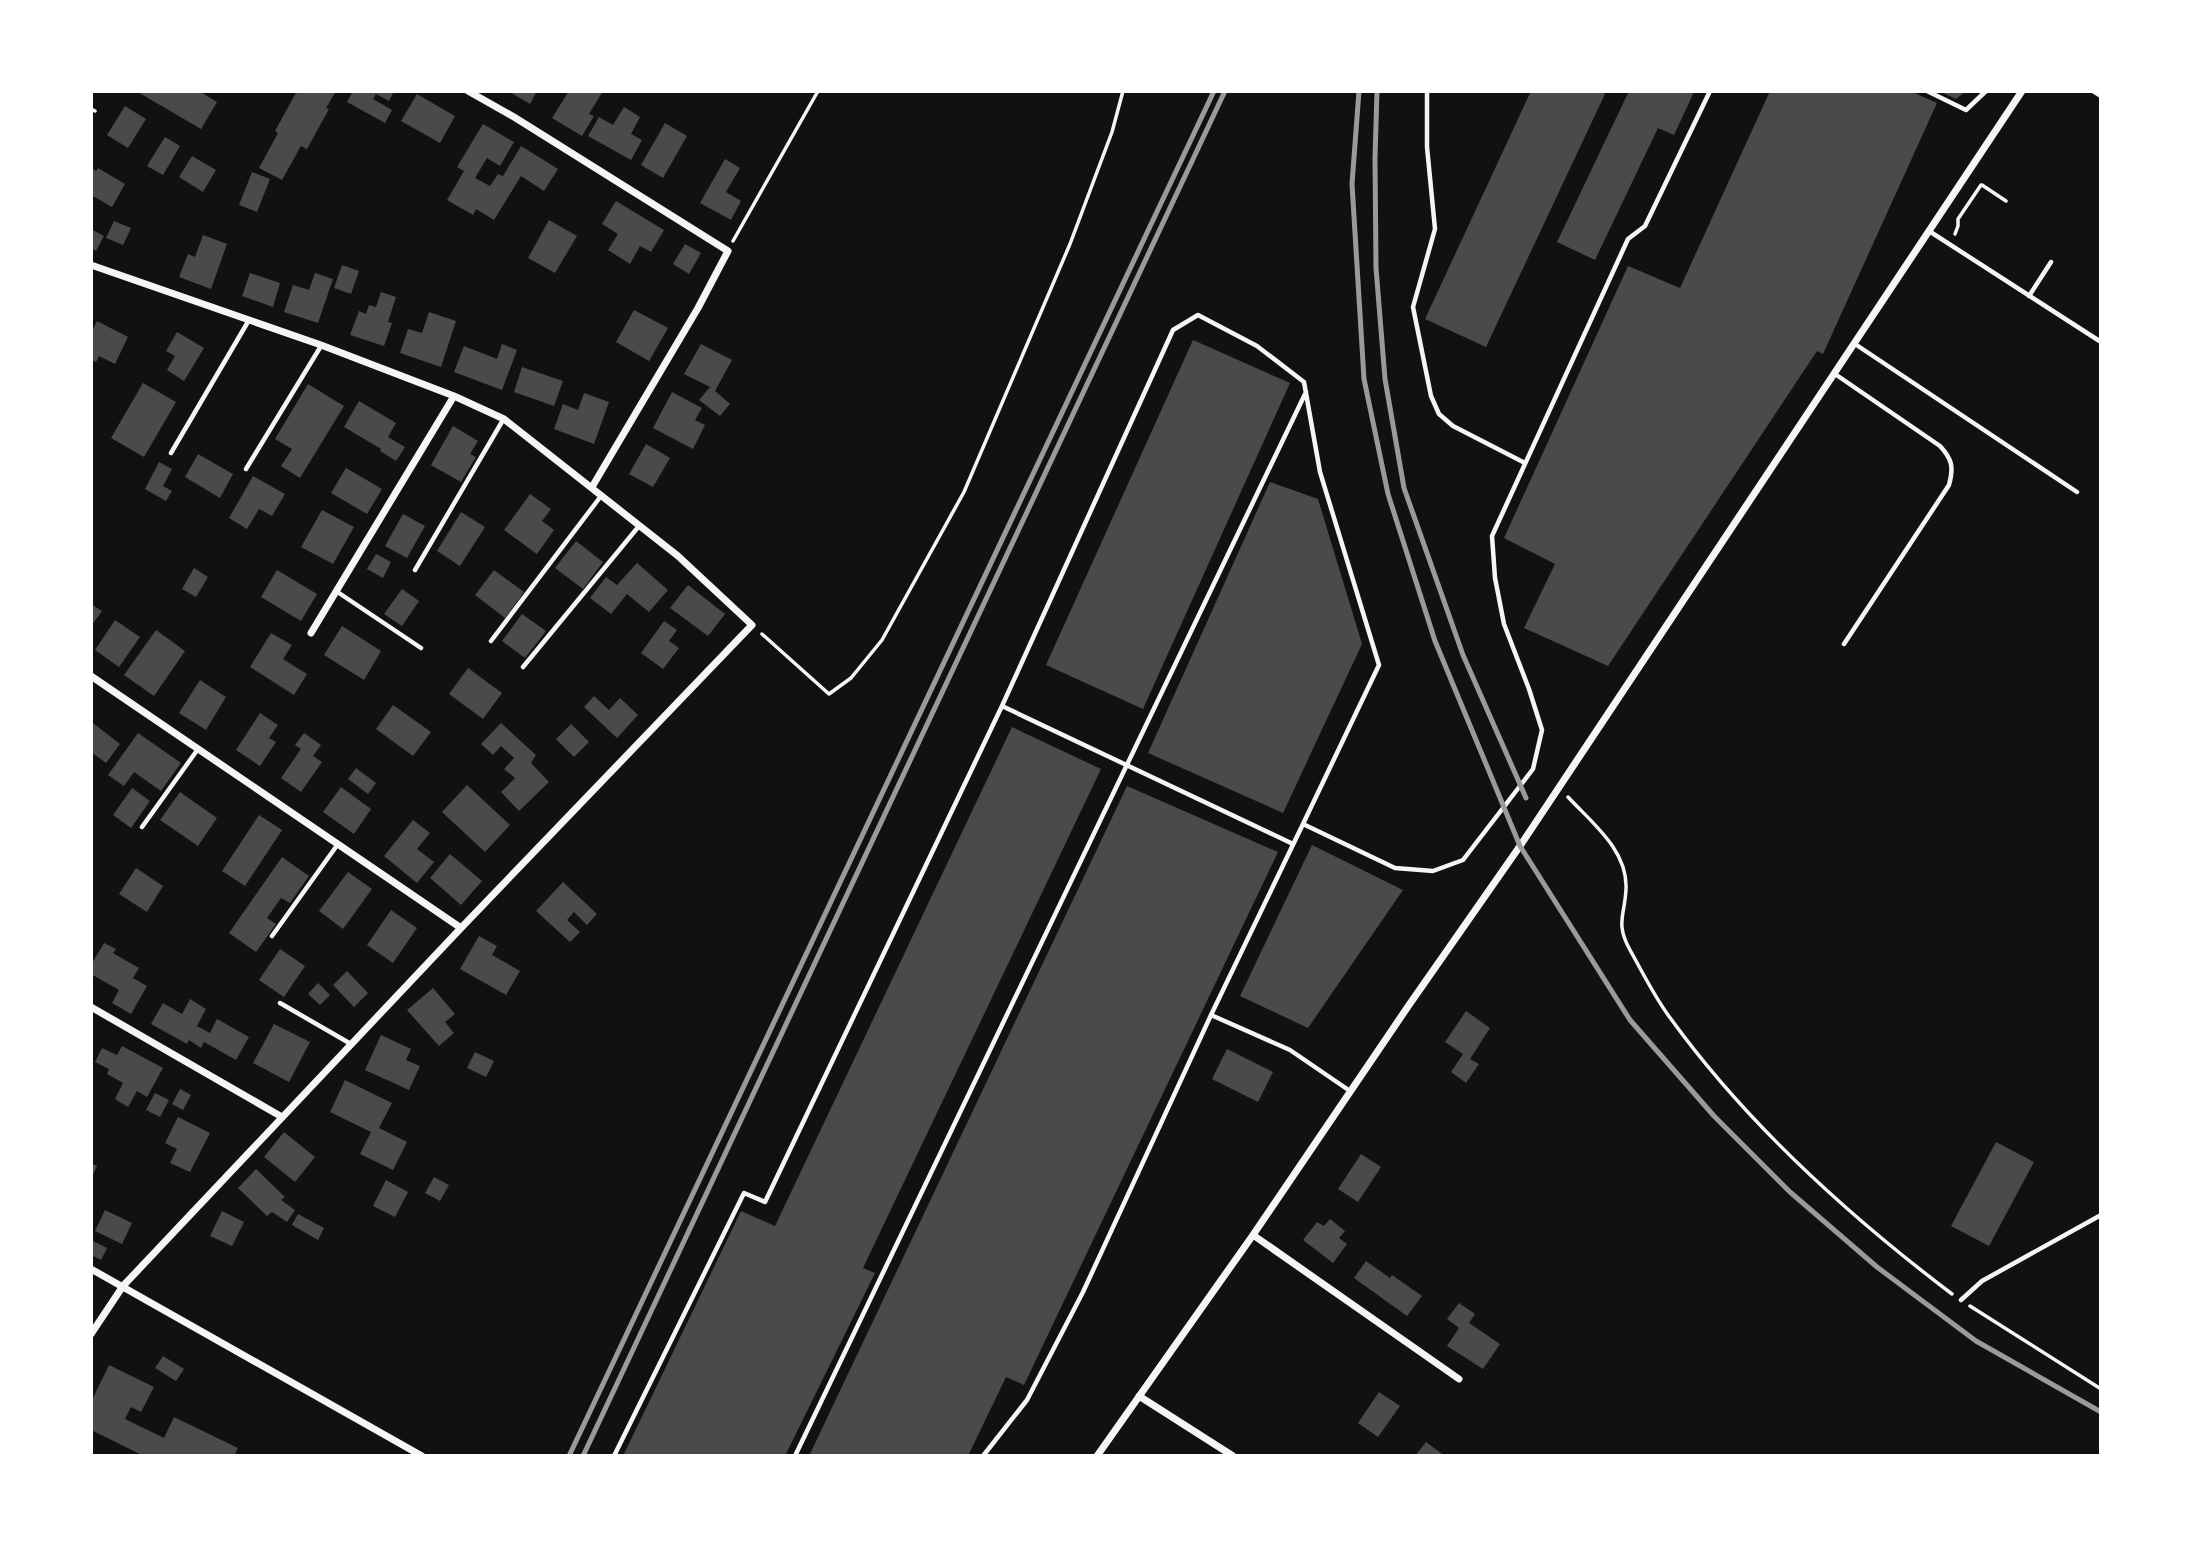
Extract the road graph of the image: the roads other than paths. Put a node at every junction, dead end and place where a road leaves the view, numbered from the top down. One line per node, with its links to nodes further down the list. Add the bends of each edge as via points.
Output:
1 (468, 91): 24 (street, via 727,251)
2 (1427, 91): 22 (lane, via 1435,229 1413,307 1431,396 1439,414 1453,426)
3 (1710, 91): 22 (lane, via 1645,226 1629,239)
4 (1927, 91): 5 (lane, via 1966,110)
5 (1986, 91)
6 (2022, 91): 9 (street)
7 (2093, 91): 8 (lane)
8 (2101, 96)
9 (1929, 231): 12 (lane); 15 (street)
10 (2051, 262): 12 (lane)
11 (91, 265): 13 (street)
12 (2029, 296): 14 (lane)
13 (249, 320): 16 (street); 21 (lane)
14 (2101, 342)
15 (1855, 344): 17 (street); 25 (lane)
16 (321, 345): 19 (street); 23 (lane)
17 (1835, 374): 32 (lane, via 1940,446 1951,457 1953,469 1944,493); 49 (street, via 1560,788)
18 (1306, 392): 36 (lane, via 1304,382 1257,345 1198,315 1173,330); 38 (lane); 39 (lane, via 1320,472 1379,666)
19 (454, 396): 20 (street); 29 (street)
20 (504, 419): 24 (street); 28 (lane)
21 (171, 453)
22 (1525, 463): 39 (lane, via 1492,536 1504,624 1542,730 1533,769 1463,860 1433,872 1395,868)
23 (246, 469)
24 (592, 487): 26 (street)
25 (2077, 492)
26 (602, 495): 27 (street); 31 (lane)
27 (640, 526): 34 (lane); 43 (street, via 752,625)
28 (415, 570)
29 (335, 591): 30 (street); 33 (lane)
30 (311, 633)
31 (491, 641)
32 (1844, 643)
33 (421, 648)
34 (523, 667)
35 (91, 676): 37 (street)
36 (1002, 706): 38 (lane); 60 (lane, via 765,1202 744,1193)
37 (198, 749): 40 (lane); 41 (street)
38 (1127, 765): 42 (lane); 61 (lane)
39 (1303, 824): 42 (lane)
40 (142, 827)
41 (338, 844): 43 (street); 44 (lane)
42 (1293, 844): 47 (lane)
43 (461, 928): 48 (street)
44 (272, 936)
45 (280, 1003): 48 (lane)
46 (91, 1007): 50 (street)
47 (1211, 1015): 49 (lane, via 1290,1050); 62 (lane, via 1046,1364 1027,1400)
48 (351, 1044): 50 (street)
49 (1350, 1091): 52 (street)
50 (282, 1117): 54 (street)
51 (2101, 1215): 55 (lane, via 1982,1280)
52 (1253, 1235): 57 (street); 58 (street)
53 (91, 1269): 54 (street)
54 (120, 1284): 56 (street); 59 (street)
55 (1961, 1300)
56 (91, 1334)
57 (1459, 1379)
58 (1139, 1396): 63 (street); 64 (street)
59 (422, 1456)
60 (614, 1456)
61 (794, 1456)
62 (983, 1456)
63 (1097, 1456)
64 (1233, 1456)

